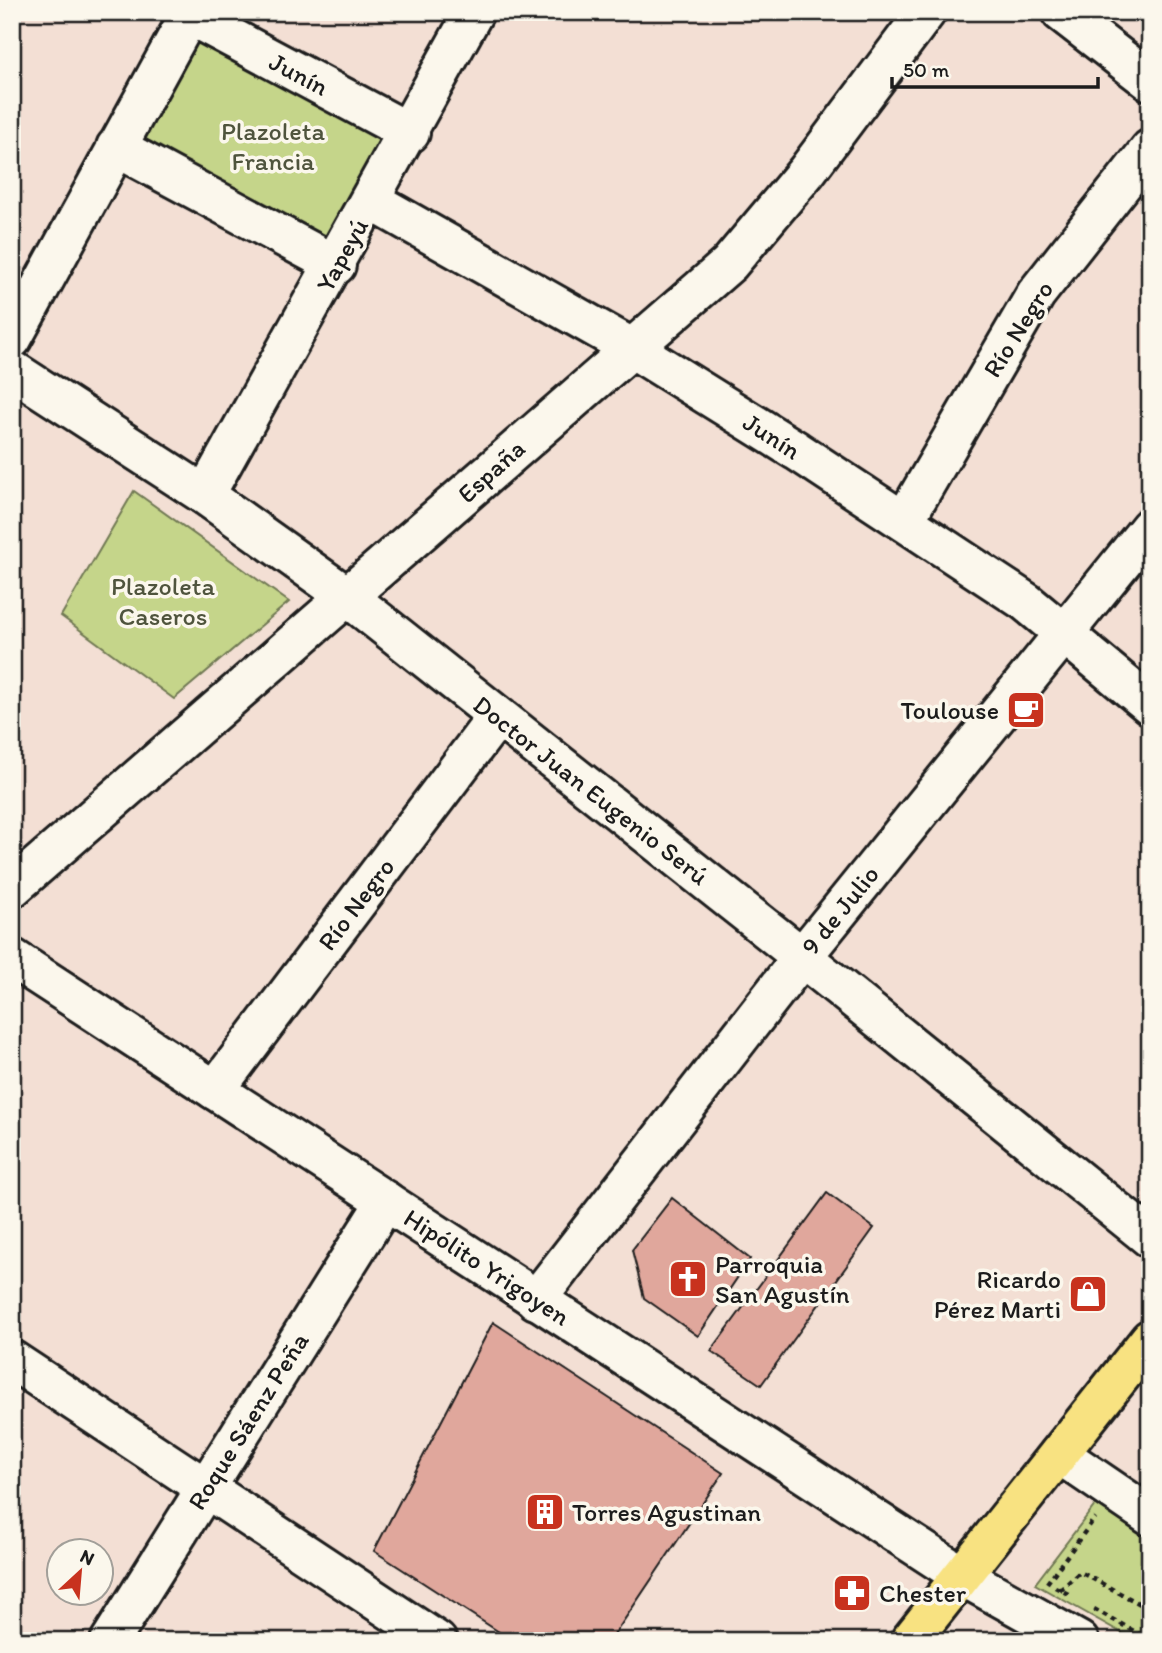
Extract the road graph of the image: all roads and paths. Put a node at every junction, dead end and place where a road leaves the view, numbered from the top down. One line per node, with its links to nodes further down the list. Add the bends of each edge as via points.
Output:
1 (474, 12): 6 (street, Yapeyú)
2 (926, 12): 12 (street, España, via 753,237 729,264)
3 (1060, 12): 5 (street)
4 (190, 14): 6 (street, Junín); 7 (street)
5 (1150, 81)
6 (410, 133): 9 (street, Yapeyú)
7 (116, 147): 10 (street); 11 (street)
8 (1150, 149): 15 (street, Río Negro, via 1036,294)
9 (372, 201): 10 (street, Yapeyú); 12 (street, Junín)
10 (336, 265): 14 (street, Yapeyú)
11 (12, 339)
12 (630, 347): 15 (street, Junín); 17 (street, España)
13 (12, 370): 14 (street, Doctor Juan Eugenio Serú)
14 (205, 495): 17 (street, Doctor Juan Eugenio Serú)
15 (904, 521): 18 (street, Junín)
16 (1150, 527): 18 (street, 9 de Julio)
17 (348, 597): 20 (street, Doctor Juan Eugenio Serú); 21 (street, España)
18 (1064, 632): 19 (street, Junín); 22 (street, 9 de Julio)
19 (1150, 705)
20 (497, 717): 22 (street, Doctor Juan Eugenio Serú); 24 (street, Río Negro)
21 (12, 888)
22 (802, 957): 26 (street, Doctor Juan Eugenio Serú); 27 (street, 9 de Julio)
23 (12, 958): 24 (street, Hipólito Yrigoyen)
24 (215, 1090): 25 (street, Hipólito Yrigoyen)
25 (386, 1201): 27 (street, Hipólito Yrigoyen); 31 (street, Roque Sáenz Peña)
26 (1150, 1238)
27 (536, 1300): 34 (street, Hipólito Yrigoyen)
28 (1150, 1339): 30 (main road)
29 (12, 1360): 31 (street)
30 (1059, 1454): 32 (street); 34 (main road)
31 (205, 1488): 38 (street, Roque Sáenz Peña); 39 (street)
32 (1114, 1492): 33 (street); 35 (path)
33 (1150, 1516)
34 (961, 1576): 40 (main road); 41 (street, Hipólito Yrigoyen)
35 (1047, 1583)
36 (1060, 1590): 37 (path, via 1080,1572 1143,1606)
37 (1150, 1602)
38 (110, 1641)
39 (437, 1641)
40 (910, 1641)
41 (1079, 1641)

